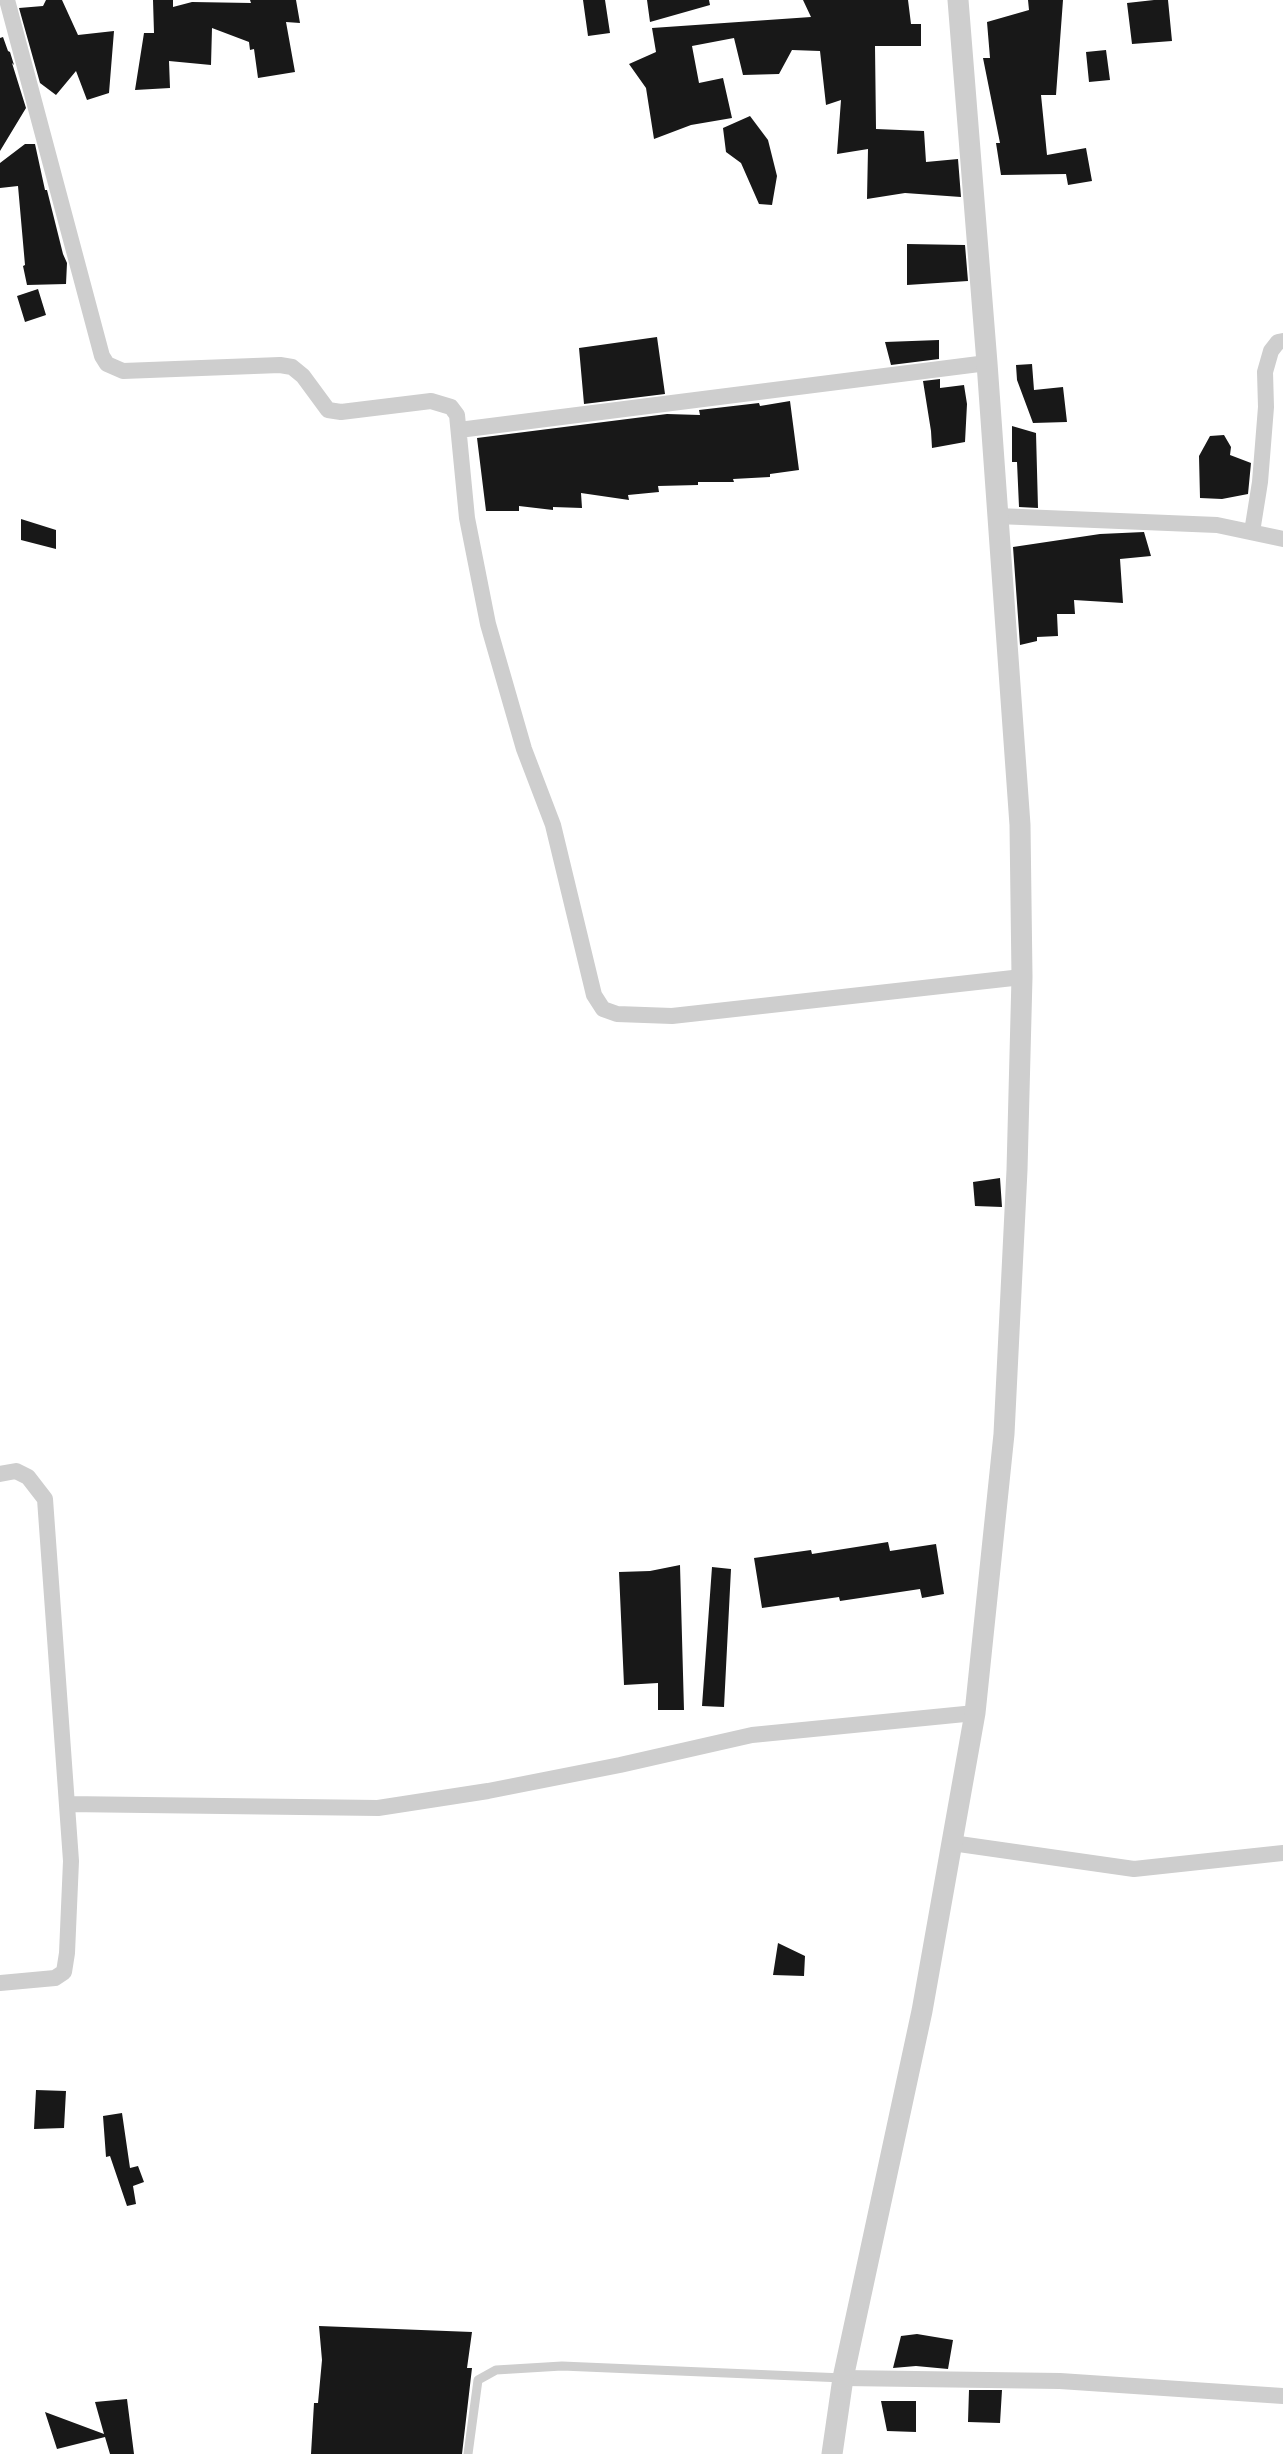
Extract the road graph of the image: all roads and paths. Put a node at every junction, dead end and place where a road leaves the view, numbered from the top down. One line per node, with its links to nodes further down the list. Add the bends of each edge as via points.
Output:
1 (7, 0): 5 (street, via 99,346 107,364 123,371 268,365 292,367 303,376 328,410 341,412 431,401 454,411)
2 (958, 0): 4 (street)
3 (1283, 340): 7 (street, via 1271,351 1265,372 1266,407 1260,482)
4 (987, 363): 5 (street); 6 (street)
5 (459, 430): 9 (street, via 467,518 488,624 524,749 553,824 594,995 603,1009 617,1014 672,1016)
6 (997, 516): 7 (street, via 1216,525); 9 (street, via 1020,825)
7 (1252, 532): 8 (street)
8 (1283, 539)
9 (1022, 977): 11 (street, via 1017,1180 1004,1434)
10 (0, 1474): 12 (street, via 16,1470 28,1476 44,1499)
11 (975, 1713): 12 (street, via 752,1735 488,1791 378,1808); 13 (street)
12 (67, 1804): 15 (street, via 71,1861 68,1954 64,1972 55,1978)
13 (952, 1843): 14 (street, via 1134,1869); 16 (street, via 922,2011)
14 (1283, 1853)
15 (0, 1983)
16 (843, 2378): 17 (street, via 1060,2381); 18 (lane, via 562,2366 496,2370 478,2380); 19 (street)
17 (1283, 2396)
18 (468, 2454)
19 (832, 2454)

